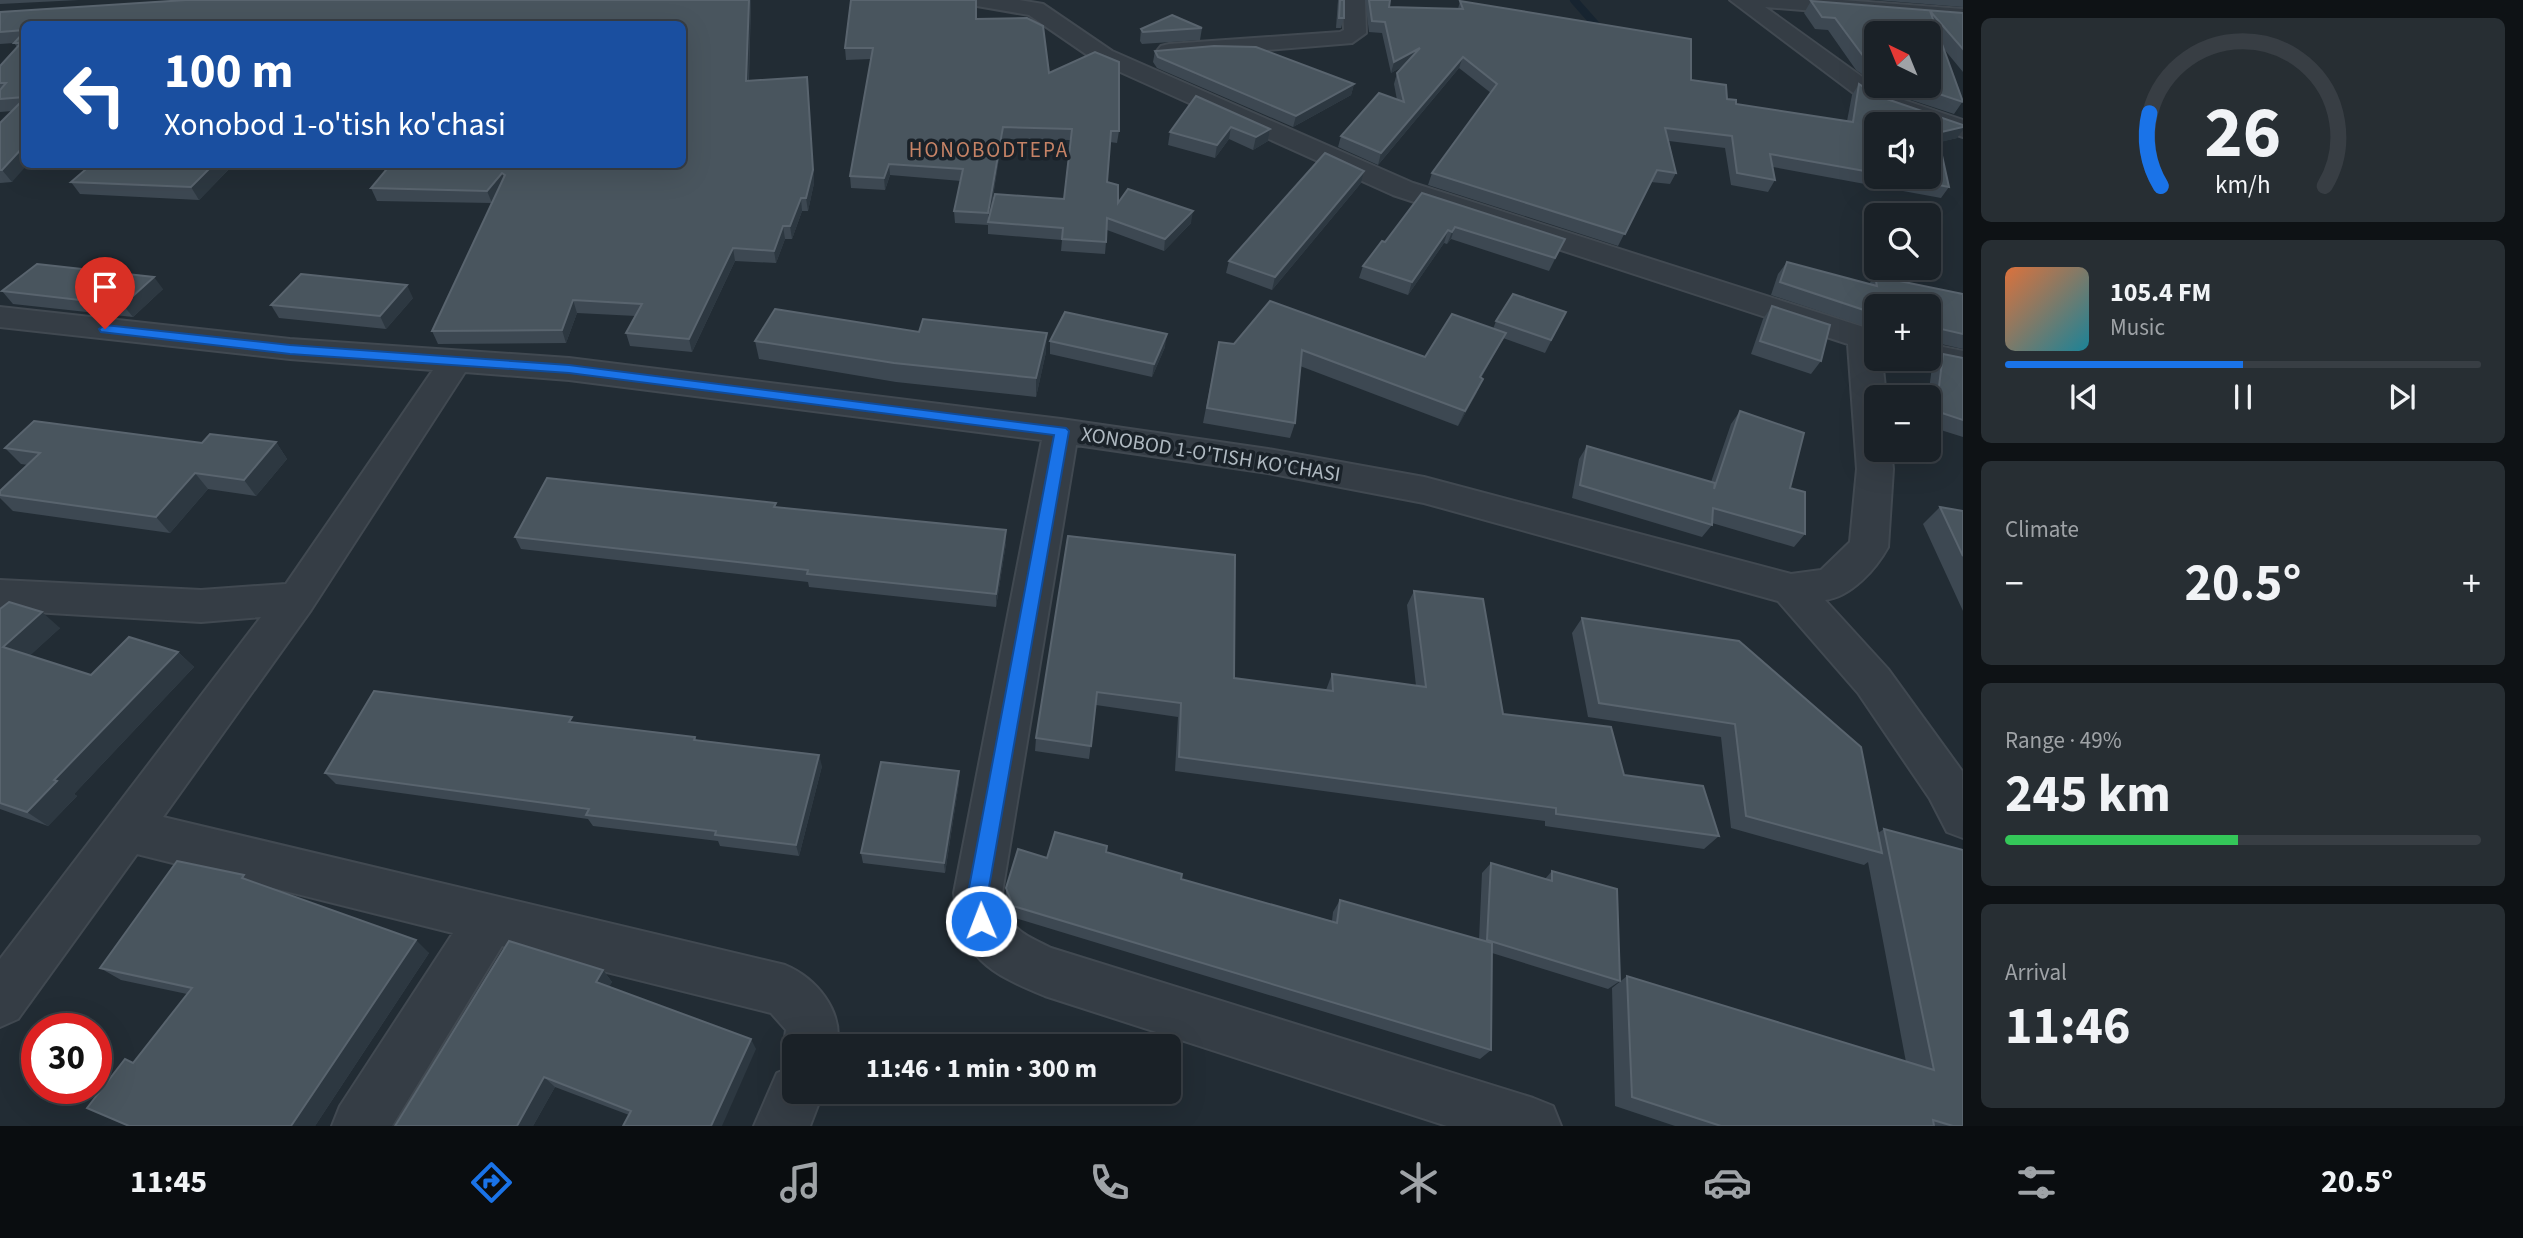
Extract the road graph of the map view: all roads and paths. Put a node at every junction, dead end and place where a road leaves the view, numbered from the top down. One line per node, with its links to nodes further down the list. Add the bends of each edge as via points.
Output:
1 (977, 0): 5 (street)
2 (1354, 0): 7 (street, via 1355,33 1345,37)
3 (1741, 0): 8 (street, via 1877,99)
4 (1758, 0): 6 (street)
5 (1035, 4): 7 (street)
6 (1963, 16)
7 (1104, 56): 10 (street, via 1403,189)
8 (1963, 129)
9 (0, 317): 12 (street, XONOBOD 1-O'TISH KO'CHASI, via 290,349)
10 (1864, 339)
11 (1941, 357): 13 (street)
12 (456, 361): 15 (street, XONOBOD 1-O'TISH KO'CHASI, via 582,371); 18 (street)
13 (1963, 361)
14 (1871, 371): 16 (street, via 1875,469 1869,547 1832,584)
15 (1061, 431): 16 (street, XONOBOD 1-O'TISH KO'CHASI, via 1268,461 1424,490); 27 (street, via 978,893 981,921 997,948 1045,971)
16 (1791, 589): 19 (street, via 1873,681)
17 (0, 595): 18 (street, via 201,606)
18 (297, 599): 20 (street)
19 (1963, 817)
20 (127, 830): 21 (street); 22 (street)
21 (490, 920): 23 (street, via 785,991 805,1009); 25 (street)
22 (0, 1001)
23 (814, 1034)
24 (791, 1104): 26 (street)
25 (360, 1126)
26 (782, 1126)
27 (1533, 1126)

